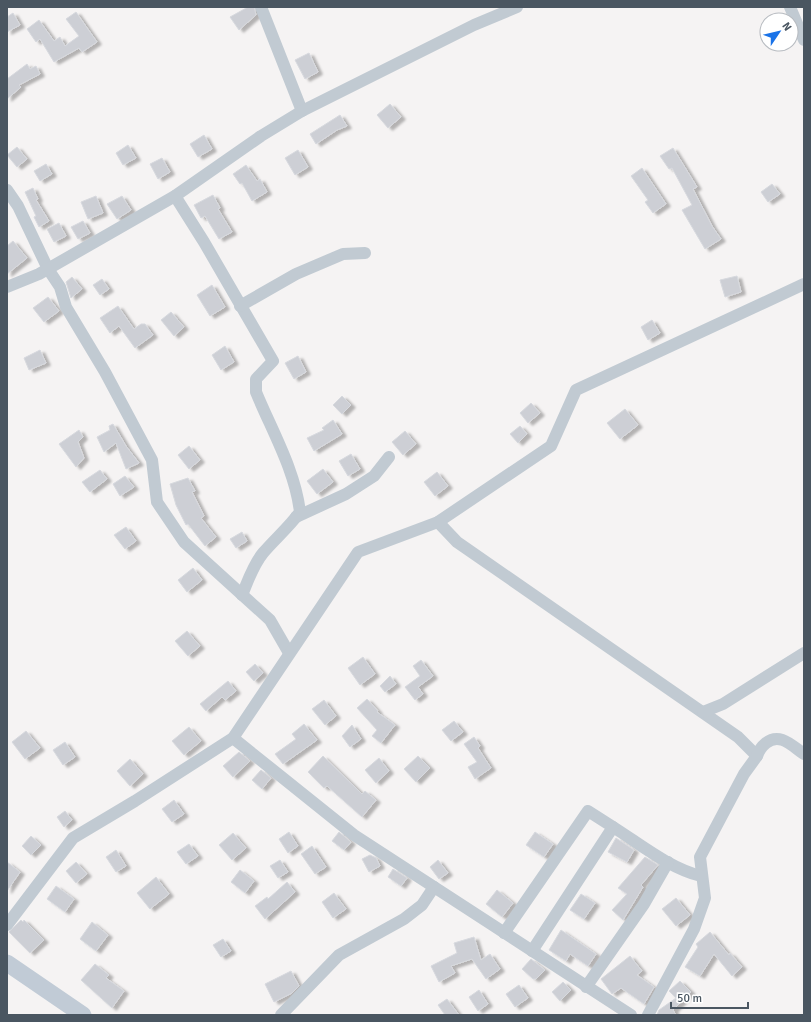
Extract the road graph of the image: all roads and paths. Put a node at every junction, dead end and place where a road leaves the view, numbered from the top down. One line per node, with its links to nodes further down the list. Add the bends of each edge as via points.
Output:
1 (261, 7): 5 (street)
2 (517, 7): 5 (street, via 474,25)
3 (790, 7): 4 (street)
4 (804, 40)
5 (302, 111): 7 (street, via 261,136)
6 (7, 190): 9 (street, via 18,206)
7 (175, 196): 9 (street); 12 (street)
8 (365, 253): 12 (street, via 343,254 296,274)
9 (48, 269): 11 (street); 16 (street, via 60,287 66,307 152,460 158,502 184,542)
10 (804, 284): 15 (street, via 576,390 551,446)
11 (7, 287)
12 (240, 306): 14 (street, via 272,361 256,379 256,392 291,474 300,512)
13 (390, 457): 14 (street, via 374,476 346,494)
14 (296, 517): 16 (street, via 262,555)
15 (438, 522): 17 (street, via 358,552); 19 (street, via 457,542)
16 (242, 595): 17 (street, via 270,620)
17 (289, 653): 20 (street)
18 (804, 653): 19 (street, via 724,704)
19 (703, 712): 22 (street, via 738,736)
20 (233, 738): 26 (street, via 354,835); 27 (street, via 135,802 73,838)
21 (804, 754): 22 (street, via 781,738 767,742)
22 (757, 756): 25 (street, via 744,774 700,857)
23 (613, 827): 24 (street); 28 (street, via 588,811); 29 (street)
24 (668, 862): 25 (street, via 688,873); 31 (street, via 644,904)
25 (701, 876): 35 (street, via 705,898 694,929)
26 (434, 887): 28 (street); 33 (street, via 422,905 404,919 339,955)
27 (7, 925)
28 (504, 933): 29 (street)
29 (532, 951): 31 (street)
30 (7, 963): 32 (main road)
31 (586, 987): 34 (street)
32 (83, 1015)
33 (281, 1015)
34 (631, 1015)
35 (648, 1015)

